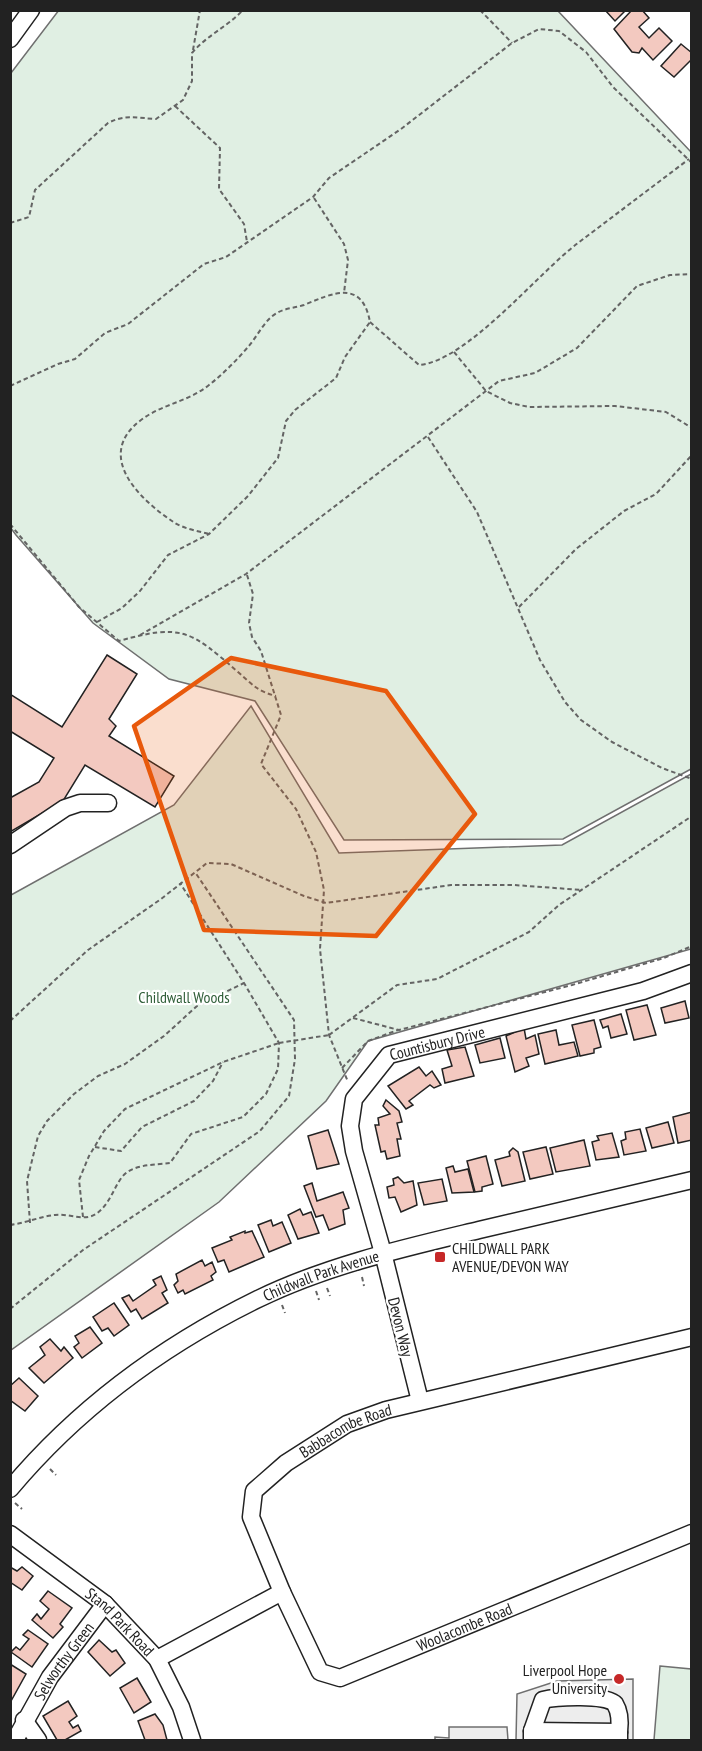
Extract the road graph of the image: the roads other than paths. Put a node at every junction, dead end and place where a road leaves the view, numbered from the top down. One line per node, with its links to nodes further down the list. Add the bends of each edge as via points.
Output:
1 (31, 10): 2 (street)
2 (10, 39)
3 (108, 803): 4 (street, via 80,803 65,808)
4 (10, 845)
5 (692, 973): 7 (street, Countisbury Drive, via 643,991 389,1055 354,1099 350,1126)
6 (692, 1180): 7 (street, Childwall Park Avenue)
7 (383, 1253): 9 (street, Devon Way); 10 (street, Childwall Park Avenue, via 260,1298 163,1353 60,1435)
8 (692, 1337): 9 (street, Babbacombe Road)
9 (420, 1401): 13 (street, Babbacombe Road, via 347,1424 286,1463 254,1491 251,1517)
10 (10, 1489)
11 (692, 1533): 13 (street, Woolacombe Road, via 340,1678 320,1672)
12 (10, 1534): 14 (street, Stand Park Road)
13 (282, 1592): 15 (street)
14 (105, 1604): 15 (street, Stand Park Road); 16 (street, Selworthy Green, via 50,1677)
15 (157, 1659): 21 (street, Stand Park Road, via 182,1707)
16 (24, 1720): 19 (street, Selworthy Green); 20 (street)
17 (532, 1736): 18 (street); 18 (street, via 543,1700 587,1698 610,1700 615,1705)
18 (619, 1736)
19 (15, 1740)
20 (39, 1740)
21 (192, 1740)

